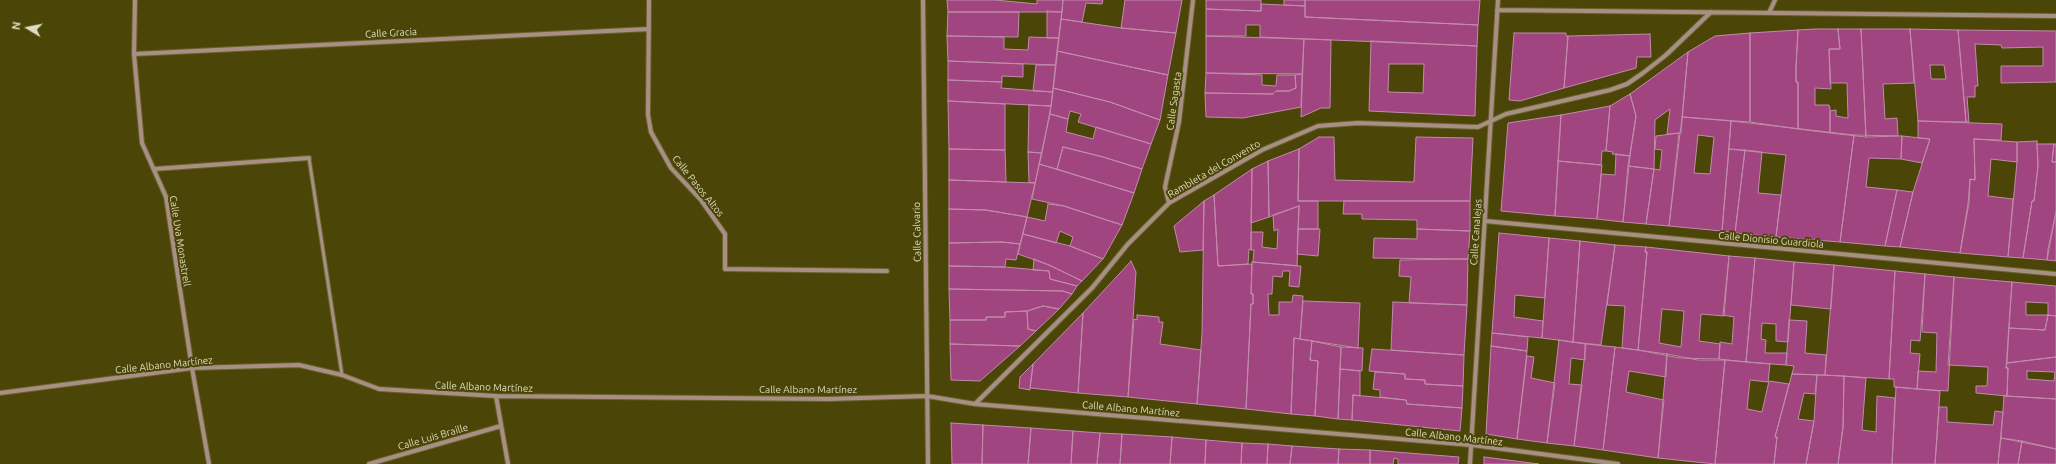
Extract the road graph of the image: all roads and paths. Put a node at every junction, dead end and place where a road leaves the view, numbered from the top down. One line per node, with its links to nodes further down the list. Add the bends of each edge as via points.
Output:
1 (134, 0): 12 (street, Calle Uva Monastrell)
2 (648, 0): 11 (street, Calle Pasos Altos)
3 (923, 0): 24 (street, Calle Calvario)
4 (1193, 0): 16 (street, Calle Sagasta, via 1179,122 1165,187)
5 (1498, 0): 7 (street, Calle Canalejas)
6 (1775, 0): 9 (street)
7 (1498, 10): 8 (street); 13 (street, Calle Canalejas)
8 (1711, 12): 9 (street); 13 (street, Rambleta del Convento, via 1666,55 1628,84 1506,114)
9 (1769, 12): 10 (street)
10 (2056, 16)
11 (648, 29): 12 (street, Calle Gracia); 18 (street, Calle Pasos Altos, via 648,115 651,132 671,168 701,200 725,234 725,269)
12 (134, 54): 15 (street, Calle Uva Monastrell, via 142,143)
13 (1492, 122): 16 (street, Rambleta del Convento, via 1478,127 1358,123 1318,126 1262,150); 17 (street, Calle Canalejas)
14 (309, 158): 15 (street); 21 (lane)
15 (154, 170): 20 (street, Calle Uva Monastrell, via 166,197)
16 (1170, 203): 25 (street, Rambleta del Convento, via 1128,244 1092,288)
17 (1485, 221): 19 (street, Calle Dionisio Guardiola); 27 (street, Calle Canalejas)
18 (887, 271)
19 (2056, 274)
20 (192, 368): 21 (street, Calle Albano Martínez, via 299,365); 22 (street, Calle Albano Martínez); 28 (street, Calle Uva Monastrell)
21 (342, 375): 23 (street, Calle Albano Martínez, via 379,389)
22 (0, 394)
23 (496, 396): 24 (street, Calle Albano Martínez, via 828,399); 26 (street)
24 (927, 396): 25 (street, Calle Albano Martínez); 31 (street, Calle Calvario)
25 (975, 404): 27 (street, Calle Albano Martínez)
26 (501, 426): 29 (street, Calle Luis Braille); 30 (street)
27 (1472, 445): 32 (street, Calle Canalejas); 33 (street, Calle Albano Martínez)
28 (209, 464)
29 (369, 464)
30 (508, 464)
31 (928, 464)
32 (1470, 464)
33 (1618, 464)

